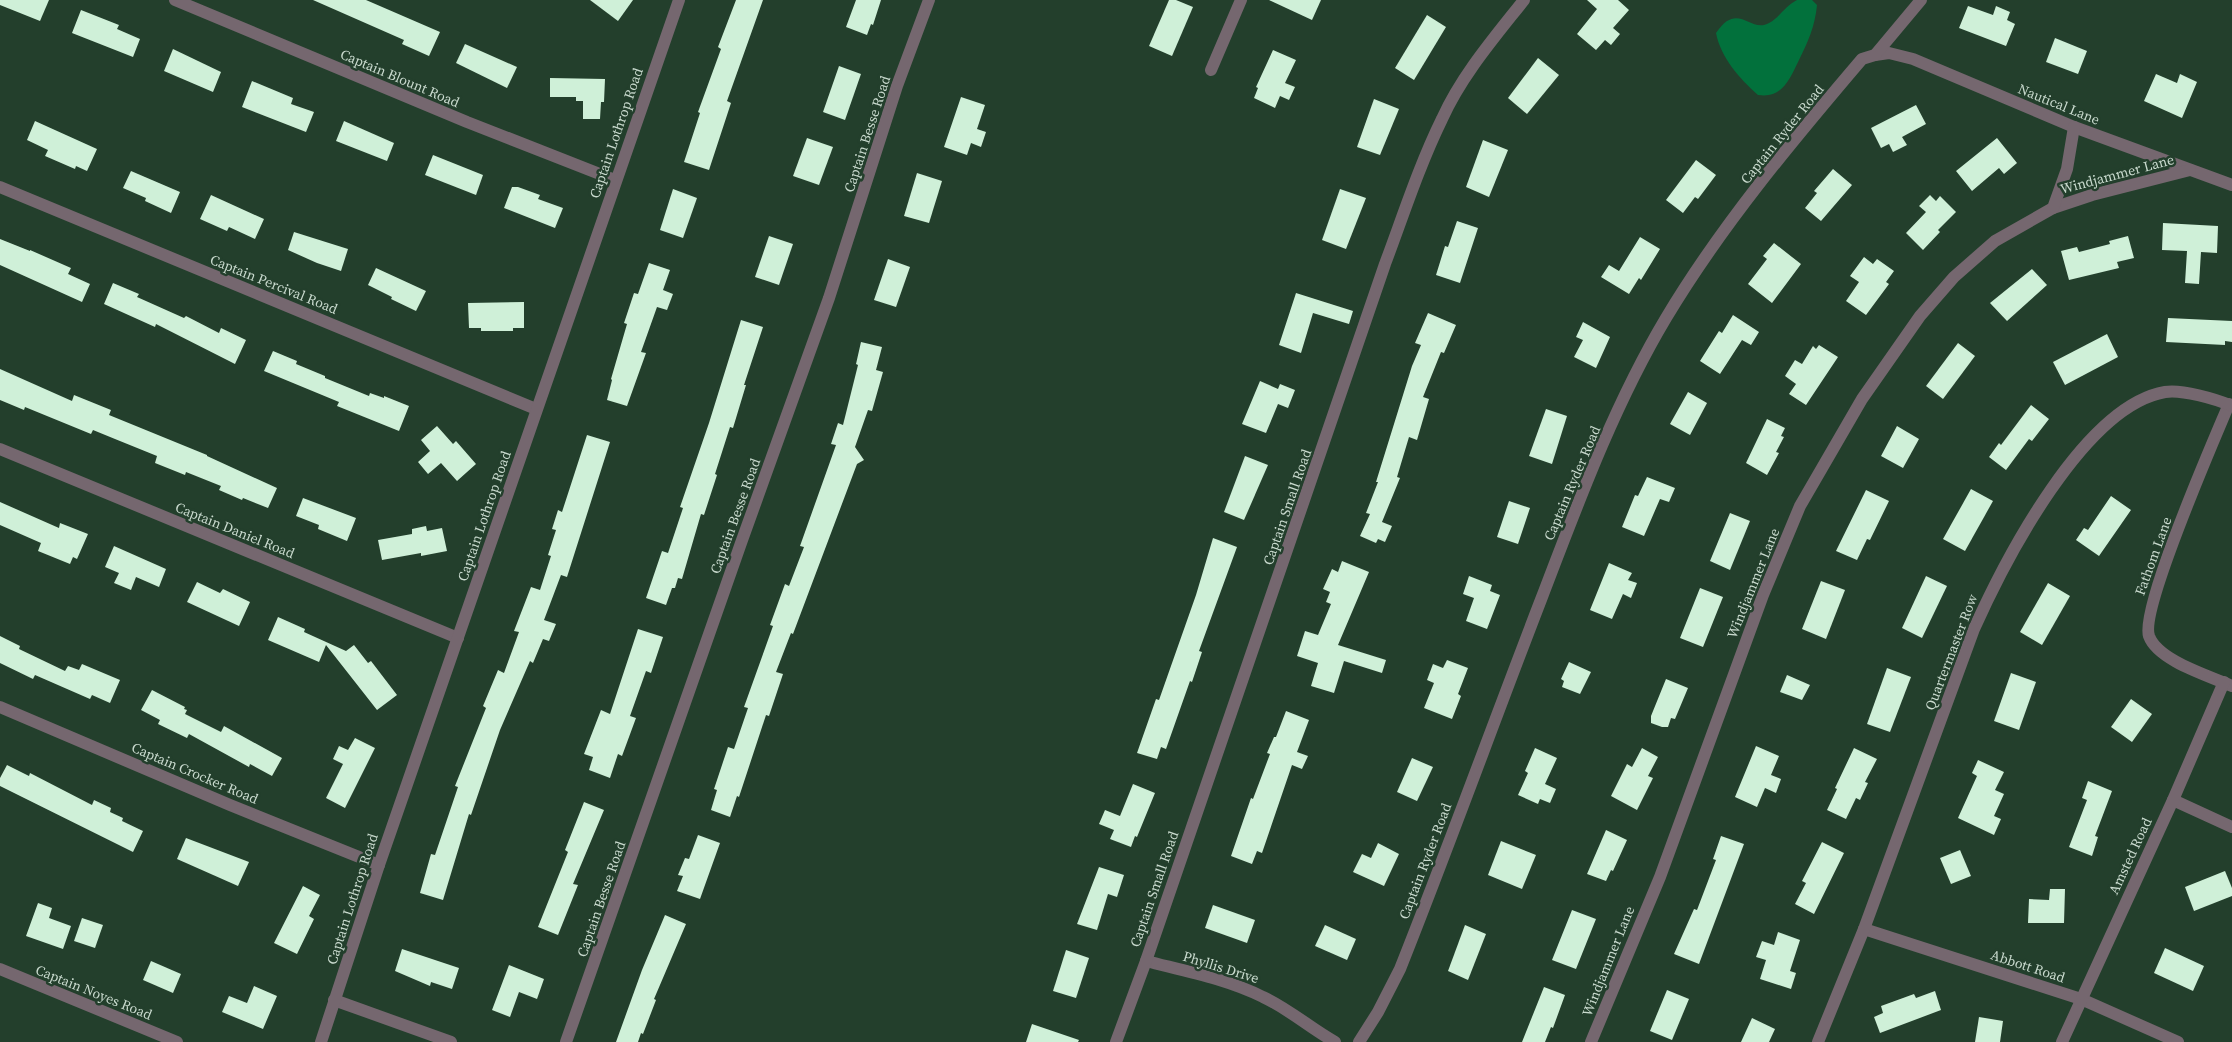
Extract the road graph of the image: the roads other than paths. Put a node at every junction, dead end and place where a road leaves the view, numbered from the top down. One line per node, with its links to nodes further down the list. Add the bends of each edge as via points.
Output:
1 (175, 0): 11 (street, Captain Blount Road)
2 (679, 0): 11 (street, Captain Lothrop Road)
3 (929, 0): 32 (street, Captain Besse Road, via 829,298)
4 (1241, 0): 8 (street)
5 (1524, 0): 25 (street, Captain Small Road, via 1480,54 1452,99 1418,175)
6 (1921, 0): 7 (street, Captain Ryder Road)
7 (1876, 55): 9 (street, Nautical Lane, via 1889,53 1912,59); 35 (street, Captain Ryder Road, via 1862,59 1757,188 1699,268 1646,354 1572,518 1400,969)
8 (1211, 70)
9 (2074, 127): 10 (street, Nautical Lane); 14 (street, Windjammer Lane, via 2067,169)
10 (2190, 170): 12 (street, Nautical Lane); 14 (street, Windjammer Lane)
11 (615, 180): 16 (street, Captain Lothrop Road)
12 (2232, 186)
13 (0, 187): 16 (street, Captain Percival Road)
14 (2053, 208): 36 (street, Windjammer Lane, via 1995,241 1954,277 1920,316 1862,399 1800,506 1763,594 1660,877)
15 (2230, 405): 19 (street, Fathom Lane, via 2177,532 2151,605 2149,622 2149,636 2166,655 2179,665); 24 (street, Quartermaster Row, via 2177,391 2143,399 2096,434 2050,491 1991,592 1974,629)
16 (536, 409): 18 (street, Captain Lothrop Road)
17 (0, 449): 18 (street, Captain Daniel Road)
18 (458, 638): 23 (street, Captain Lothrop Road)
19 (2228, 684): 21 (street, Amsted Road)
20 (0, 707): 23 (street, Captain Crocker Road)
21 (2173, 800): 22 (street); 27 (street, Amsted Road)
22 (2232, 827)
23 (378, 865): 28 (street, Captain Lothrop Road)
24 (1864, 929): 27 (street, Abbott Road); 37 (street, Quartermaster Row)
25 (1146, 961): 33 (street, Captain Small Road); 34 (street, Phyllis Drive, via 1262,996)
26 (0, 969): 29 (street, Captain Noyes Road)
27 (2081, 999): 38 (street, Amsted Road); 39 (street, Abbott Road)
28 (334, 1000): 30 (street, Captain Lothrop Road); 31 (street)
29 (177, 1042)
30 (321, 1042)
31 (451, 1042)
32 (566, 1042)
33 (1116, 1042)
34 (1335, 1042)
35 (1359, 1042)
36 (1592, 1042)
37 (1818, 1042)
38 (2062, 1042)
39 (2178, 1042)

